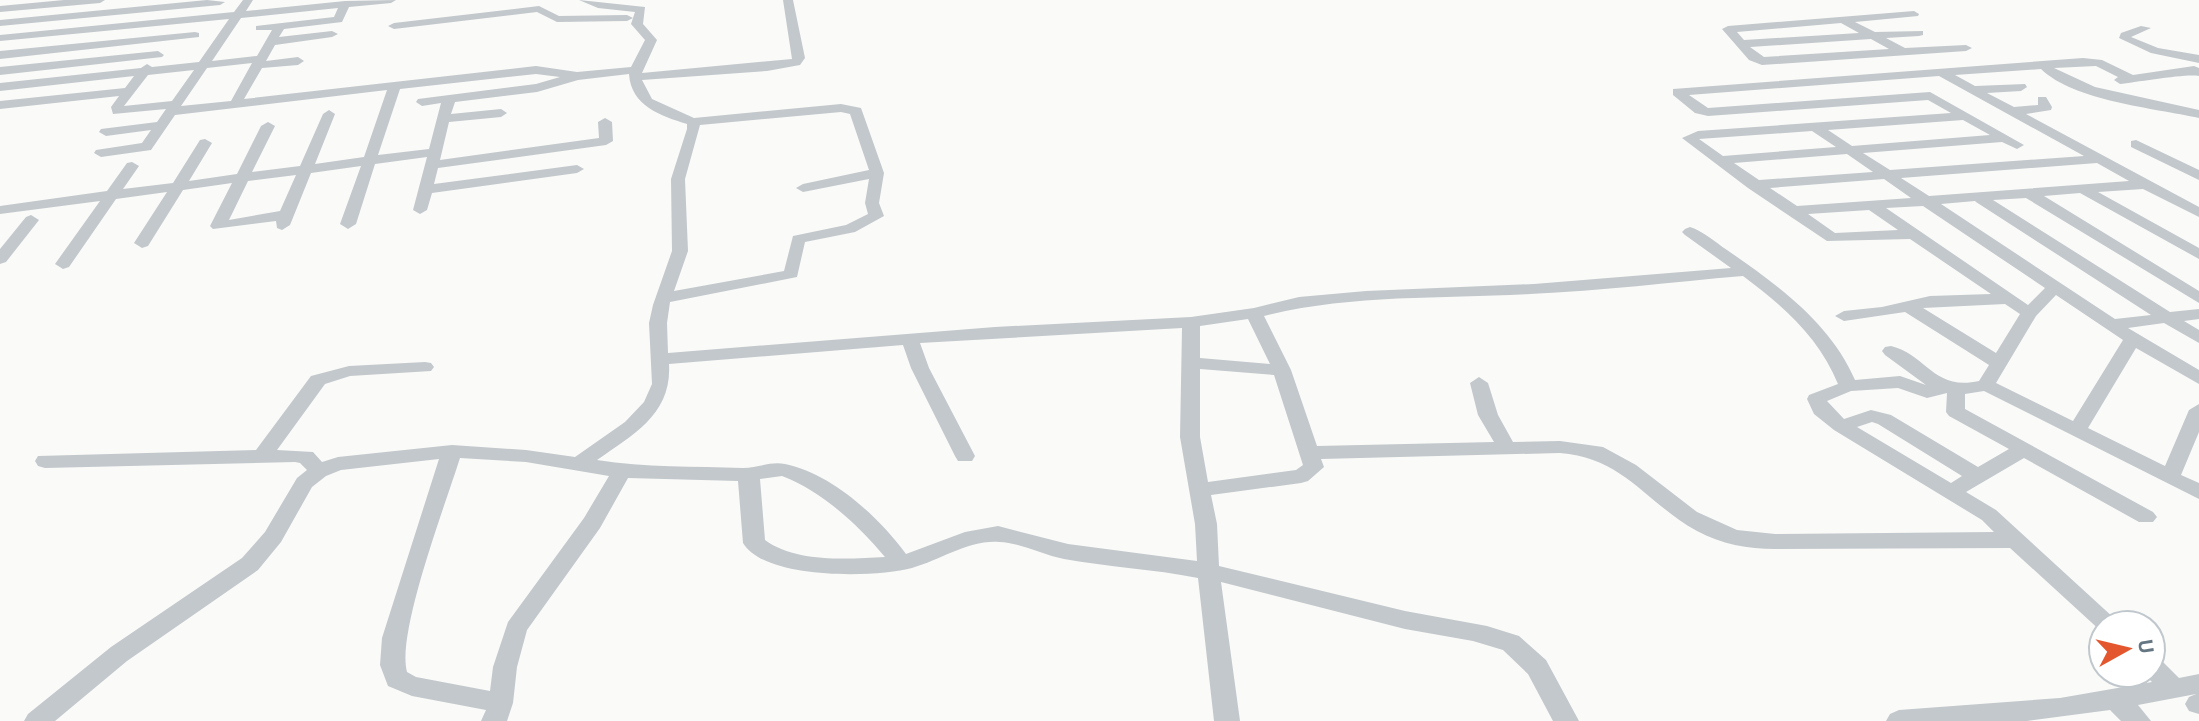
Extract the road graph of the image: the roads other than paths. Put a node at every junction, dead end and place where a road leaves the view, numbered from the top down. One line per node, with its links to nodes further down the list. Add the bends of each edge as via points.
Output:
1 (100, 0): 7 (street)
2 (112, 0): 12 (street)
3 (248, 0): 14 (street)
4 (391, 0): 10 (street)
5 (584, 0): 15 (street, via 639,8)
6 (788, 0): 46 (street, via 796,62)
7 (65, 2): 11 (street)
8 (199, 2): 9 (street); 12 (street)
9 (220, 2)
10 (345, 4): 14 (street); 18 (street, via 338,20)
11 (0, 9)
12 (100, 13): 17 (street); 22 (street)
13 (1914, 14): 16 (street)
14 (238, 15): 22 (street); 40 (street)
15 (640, 19): 19 (street, via 557,19 539,9); 46 (street, via 640,28 651,40)
16 (1842, 19): 26 (street); 31 (street, via 1728,29)
17 (0, 23)
18 (280, 26): 20 (street); 30 (street)
19 (394, 26)
20 (260, 28)
21 (2145, 28): 41 (street, via 2125,38)
22 (85, 30): 27 (street); 32 (street)
23 (1919, 33): 26 (street)
24 (332, 34): 30 (street)
25 (195, 35): 29 (street)
26 (1873, 35): 31 (street); 34 (street)
27 (14, 36): 28 (street); 35 (street)
28 (0, 38)
29 (171, 38): 32 (street); 36 (street)
30 (270, 42): 38 (street)
31 (1741, 44): 34 (street, via 1762,61)
32 (69, 48): 35 (street)
33 (1966, 48): 34 (street)
34 (1905, 52): 45 (street)
35 (0, 54)
36 (158, 55): 42 (street); 44 (street)
37 (298, 61): 38 (street)
38 (259, 62): 40 (street); 61 (street)
39 (2043, 64): 45 (street); 48 (street, via 2092,62); 49 (street)
40 (203, 66): 44 (street); 64 (street)
41 (2197, 66): 48 (street, via 2173,75)
42 (0, 71)
43 (547, 71): 47 (street); 51 (street); 52 (street)
44 (144, 72): 53 (street); 56 (street)
45 (1938, 72): 50 (street); 55 (street)
46 (636, 74): 47 (street); 74 (street, via 639,89 658,109)
47 (577, 76): 52 (street)
48 (2132, 79): 49 (street)
49 (2068, 83): 69 (street)
50 (1753, 85): 63 (street); 63 (street, via 1677,92 1706,112)
51 (395, 86): 61 (street); 90 (street)
52 (544, 86): 58 (street)
53 (0, 87)
54 (2021, 87): 55 (street)
55 (1972, 90): 66 (street)
56 (129, 91): 57 (street); 64 (street, via 118,111)
57 (74, 97): 62 (street); 65 (street)
58 (449, 99): 60 (street); 71 (street)
59 (2042, 100): 66 (street, via 2046,107)
60 (422, 102)
61 (231, 104): 64 (street); 72 (street)
62 (0, 105)
63 (1786, 107): 70 (street, via 1926,93); 77 (street)
64 (174, 108): 75 (street)
65 (61, 111)
66 (2012, 111): 88 (street)
67 (501, 113): 71 (street)
68 (329, 114): 93 (street)
69 (2199, 114)
70 (1967, 116): 77 (street); 84 (street, via 2010,142)
71 (444, 119): 87 (street)
72 (217, 120)
73 (605, 122): 83 (street, via 606,141)
74 (693, 122): 94 (street, via 848,108 858,114); 127 (street, via 678,179 680,251)
75 (162, 125): 78 (street); 85 (street, via 146,147)
76 (268, 126): 97 (street)
77 (1814, 126): 84 (street); 89 (street, via 1689,138)
78 (106, 132)
79 (549, 132): 83 (street)
80 (494, 142): 86 (street)
81 (205, 143): 101 (street)
82 (2136, 144): 96 (street)
83 (550, 149): 86 (street)
84 (1850, 149): 89 (street); 95 (street)
85 (101, 153)
86 (492, 157): 87 (street)
87 (434, 159): 90 (street); 103 (street)
88 (2096, 159): 95 (street); 99 (street)
89 (1721, 160): 100 (street)
90 (369, 161): 93 (street); 116 (street)
91 (132, 166): 105 (street)
92 (577, 169): 98 (street)
93 (305, 170): 97 (street); 97 (street, via 283,222 218,226)
94 (877, 173): 102 (street); 127 (street, via 872,203 876,216 850,229 798,239 791,274)
95 (1890, 176): 100 (street); 109 (street)
96 (2199, 176)
97 (241, 178): 101 (street)
98 (488, 181): 103 (street); 107 (street)
99 (2146, 184): 104 (street); 114 (street)
100 (1753, 185): 113 (street)
101 (177, 187): 105 (street); 121 (street)
102 (803, 188)
103 (426, 189): 112 (street)
104 (2084, 190): 106 (street); 122 (street)
105 (111, 195): 111 (street); 124 (street)
106 (2032, 195): 108 (street); 128 (street)
107 (484, 198)
108 (1981, 199): 109 (street); 135 (street)
109 (1929, 202): 110 (street); 126 (street)
110 (1873, 206): 113 (street); 119 (street)
111 (0, 210)
112 (420, 210)
113 (1794, 211): 119 (street, via 1832,238)
114 (2199, 213)
115 (31, 220): 118 (street)
116 (348, 224)
117 (1690, 232): 125 (street)
118 (20, 233): 120 (street); 123 (street)
119 (1912, 234): 129 (street)
120 (0, 236)
121 (142, 243)
122 (2199, 254)
123 (0, 259)
124 (63, 264)
125 (1747, 271): 131 (street, via 1534,289 1366,296 1278,305); 150 (street, via 1829,348)
126 (2056, 286): 132 (street); 137 (street)
127 (666, 298): 142 (street, via 658,323)
128 (2199, 298)
129 (2006, 299): 130 (street); 132 (street)
130 (1908, 306): 134 (street); 144 (street)
131 (1254, 313): 136 (street); 146 (street)
132 (2029, 313): 144 (street)
133 (2199, 314): 135 (street)
134 (1844, 316)
135 (2166, 318): 137 (street); 140 (street)
136 (1191, 322): 138 (street); 143 (street)
137 (2115, 324): 139 (street)
138 (909, 338): 142 (street); 159 (street)
139 (2133, 338): 147 (street); 154 (street)
140 (2199, 338)
141 (1891, 351): 151 (street)
142 (661, 359): 162 (street, via 661,384 653,404 632,426)
143 (1189, 363): 146 (street); 168 (street, via 1190,437)
144 (1999, 363): 149 (street)
145 (425, 367): 160 (street, via 349,371 318,380)
146 (1282, 370): 158 (street)
147 (2198, 376)
148 (1479, 383): 155 (street, via 1488,415)
149 (1986, 385): 151 (street); 154 (street)
150 (1848, 386): 151 (street, via 1900,382 1927,392); 153 (street, via 1816,399)
151 (1950, 390): 156 (street, via 1956,412)
152 (2199, 410): 167 (street)
153 (1841, 426): 166 (street, via 1879,417); 169 (street)
154 (2078, 429): 167 (street)
155 (1507, 448): 158 (street); 172 (street, via 1598,453 1687,517 1760,543)
156 (2024, 449): 166 (street); 171 (street)
157 (452, 451): 162 (street); 163 (street, via 352,461); 179 (street, via 390,650 397,679)
158 (1311, 453): 168 (street, via 1314,467 1308,474)
159 (965, 456)
160 (261, 457): 161 (street); 163 (street, via 306,457)
161 (45, 461)
162 (577, 465): 164 (street)
163 (319, 471): 180 (street, via 304,483 273,537 250,564 144,636)
164 (622, 471): 165 (street); 179 (street, via 592,523 516,628)
165 (746, 475): 173 (street, via 781,469 801,476 880,534); 173 (street, via 754,543 768,554 859,566)
166 (1976, 475): 169 (street)
167 (2170, 477): 170 (street)
168 (1199, 490): 174 (street)
169 (1950, 492): 172 (street, via 1989,515)
170 (2199, 492)
171 (2146, 517)
172 (2016, 540): 175 (street)
173 (901, 563): 174 (street, via 971,538 1003,534 1064,552)
174 (1208, 571): 181 (street); 182 (street, via 1512,644 1536,667)
175 (2090, 609)
176 (2167, 675): 177 (street)
177 (2186, 686): 178 (street)
178 (2114, 698): 183 (street, via 2060,708); 184 (street)
179 (498, 712)
180 (37, 721)
181 (1227, 721)
182 (1566, 721)
183 (1899, 721)
184 (2138, 721)

